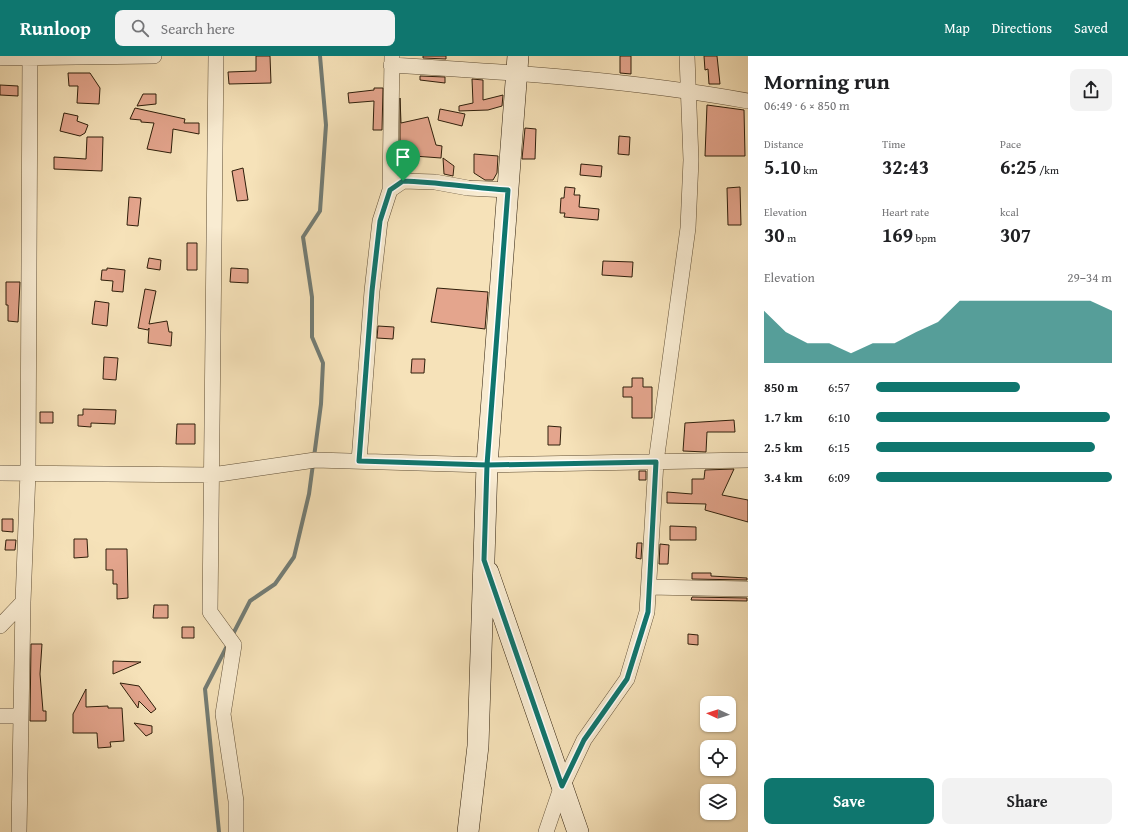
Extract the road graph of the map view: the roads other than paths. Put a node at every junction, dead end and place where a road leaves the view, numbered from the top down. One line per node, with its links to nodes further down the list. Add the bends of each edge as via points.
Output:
1 (154, 56): 4 (street)
2 (216, 56): 18 (street)
3 (687, 56): 8 (street)
4 (30, 57): 5 (street); 16 (street)
5 (0, 58)
6 (391, 60): 7 (street); 10 (street)
7 (518, 65): 8 (street); 11 (street)
8 (689, 90): 9 (street); 14 (street, via 691,160 688,228)
9 (748, 101)
10 (390, 190): 11 (street, via 403,181); 13 (street, via 380,221)
11 (508, 190): 15 (street)
12 (748, 460): 14 (street)
13 (359, 461): 15 (street); 18 (street, via 315,460)
14 (656, 462): 15 (street); 20 (street)
15 (487, 465): 19 (street)
16 (28, 472): 17 (street); 18 (street); 22 (street)
17 (0, 473)
18 (212, 475): 28 (street, via 210,612 234,645 223,714 236,801)
19 (484, 560): 26 (street); 29 (street, via 478,746)
20 (649, 587): 21 (street); 26 (street, via 648,612 627,679 584,740)
21 (748, 589)
22 (24, 602): 23 (street); 25 (street)
23 (0, 626)
24 (0, 716): 25 (street)
25 (21, 716): 27 (street)
26 (562, 786): 30 (street); 31 (street)
27 (19, 832)
28 (236, 832)
29 (468, 832)
30 (546, 832)
31 (578, 832)

